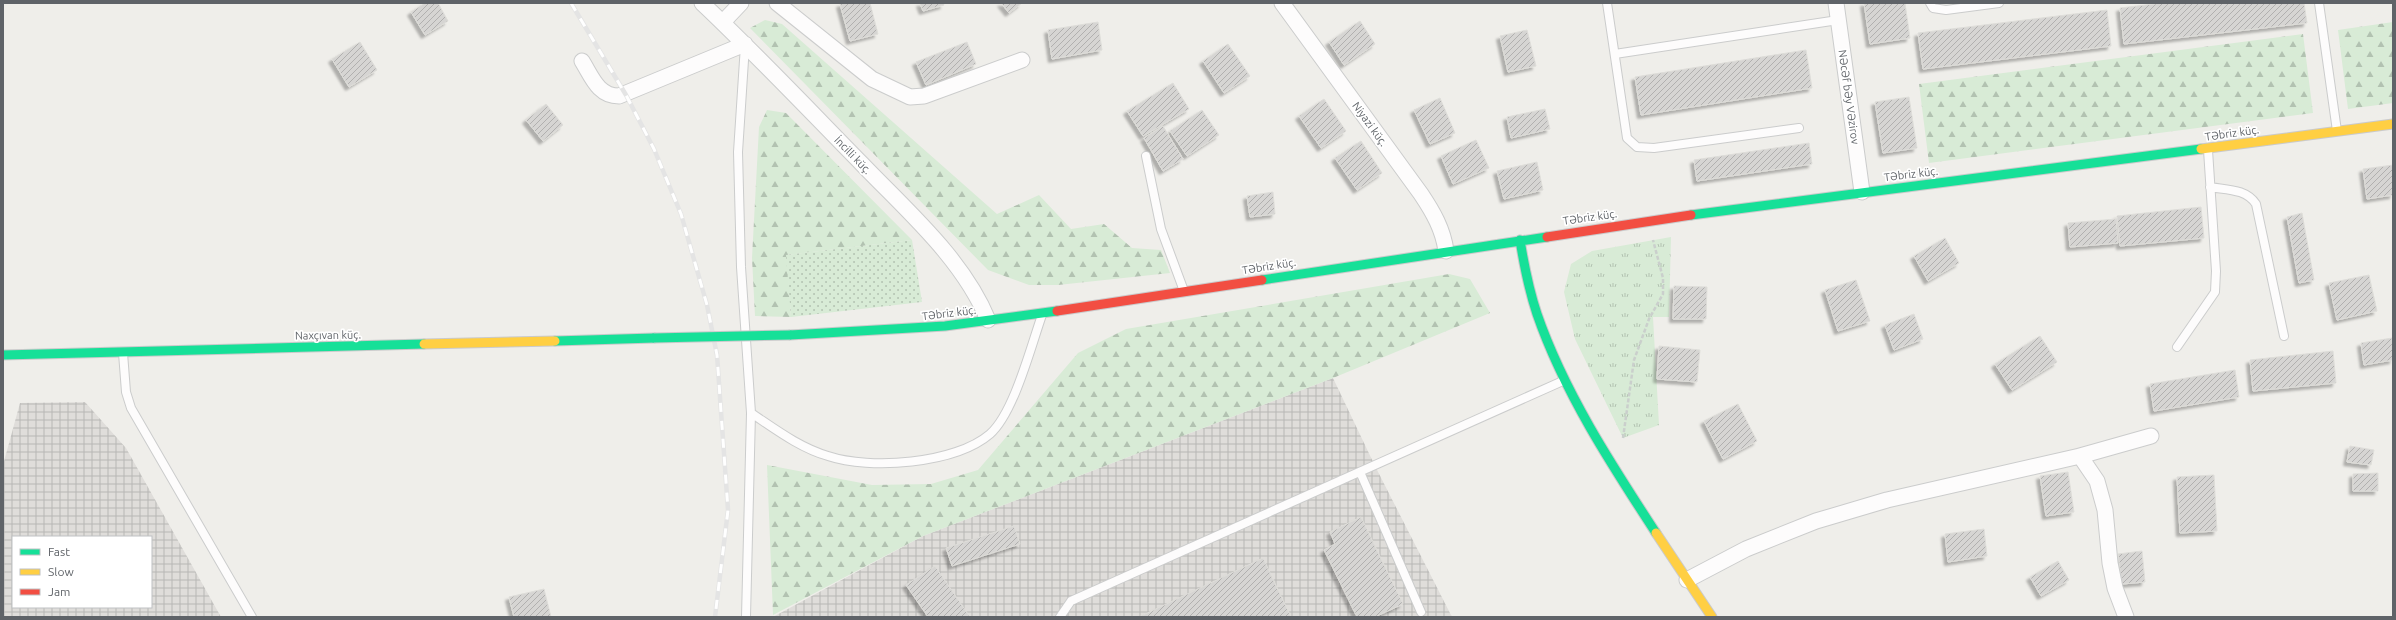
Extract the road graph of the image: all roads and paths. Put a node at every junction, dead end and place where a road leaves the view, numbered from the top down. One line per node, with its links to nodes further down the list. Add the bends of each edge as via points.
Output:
1 (702, 3): 11 (street, İncilli küç.)
2 (740, 3): 11 (street)
3 (777, 3): 14 (street, via 872,79 910,97 924,96)
4 (1282, 3): 25 (street, Niyazi küç., via 1421,194 1444,235)
5 (1607, 3): 13 (lane)
6 (1836, 3): 10 (street, Nəcəf bəy Vəzirov)
7 (1930, 3): 8 (lane, via 1933,8 1946,10)
8 (1999, 3)
9 (2319, 3): 18 (lane)
10 (1838, 20): 13 (lane); 22 (street, Nəcəf bəy Vəzirov)
11 (722, 22): 12 (street, İncilli küç.)
12 (745, 44): 15 (street, via 619,96 609,96 602,92); 28 (street, İncilli küç., via 919,223 964,276 978,296); 35 (lane, via 738,152 741,266)
13 (1615, 54): 17 (lane, via 1627,138 1636,147 1654,148)
14 (1022, 60)
15 (582, 61)
16 (2393, 124): 18 (street, Təbriz küç.)
17 (1799, 128)
18 (2337, 131): 19 (street, Təbriz küç.)
19 (2208, 149): 21 (lane); 22 (street, Təbriz küç.)
20 (1146, 156): 26 (lane, via 1161,229)
21 (2210, 187): 29 (lane, via 2242,192 2251,197 2256,204); 31 (lane, via 2215,292)
22 (1862, 192): 23 (street, Təbriz küç.)
23 (1520, 240): 25 (street, Təbriz küç.); 34 (street, via 1540,325)
24 (1653, 240): 37 (path, via 1663,278 1663,294 1649,319 1634,360)
25 (1446, 251): 26 (street, Təbriz küç.)
26 (1184, 292): 27 (street, Təbriz küç.)
27 (1043, 313): 28 (street, Təbriz küç.); 35 (lane, via 1007,412 991,434 968,448 935,458 853,464 826,456 792,440)
28 (988, 320): 30 (street, Təbriz küç., bridge, via 884,331)
29 (2284, 336)
30 (654, 338): 32 (street, Naxçıvan küç.)
31 (2177, 347)
32 (123, 352): 33 (street, Naxçıvan küç.); 42 (lane, via 126,392 131,408)
33 (3, 355)
34 (1566, 379): 39 (lane); 40 (street, via 1607,456)
35 (751, 413): 43 (lane)
36 (2151, 436): 38 (street)
37 (1623, 438)
38 (2080, 456): 40 (street, via 1887,500 1816,521 1746,549); 46 (street, via 2097,481 2105,510 2115,588)
39 (1360, 472): 41 (lane); 44 (lane, via 1072,601)
40 (1687, 580): 45 (street)
41 (1421, 612)
42 (252, 617)
43 (746, 617)
44 (1060, 617)
45 (1712, 617)
46 (2126, 617)

